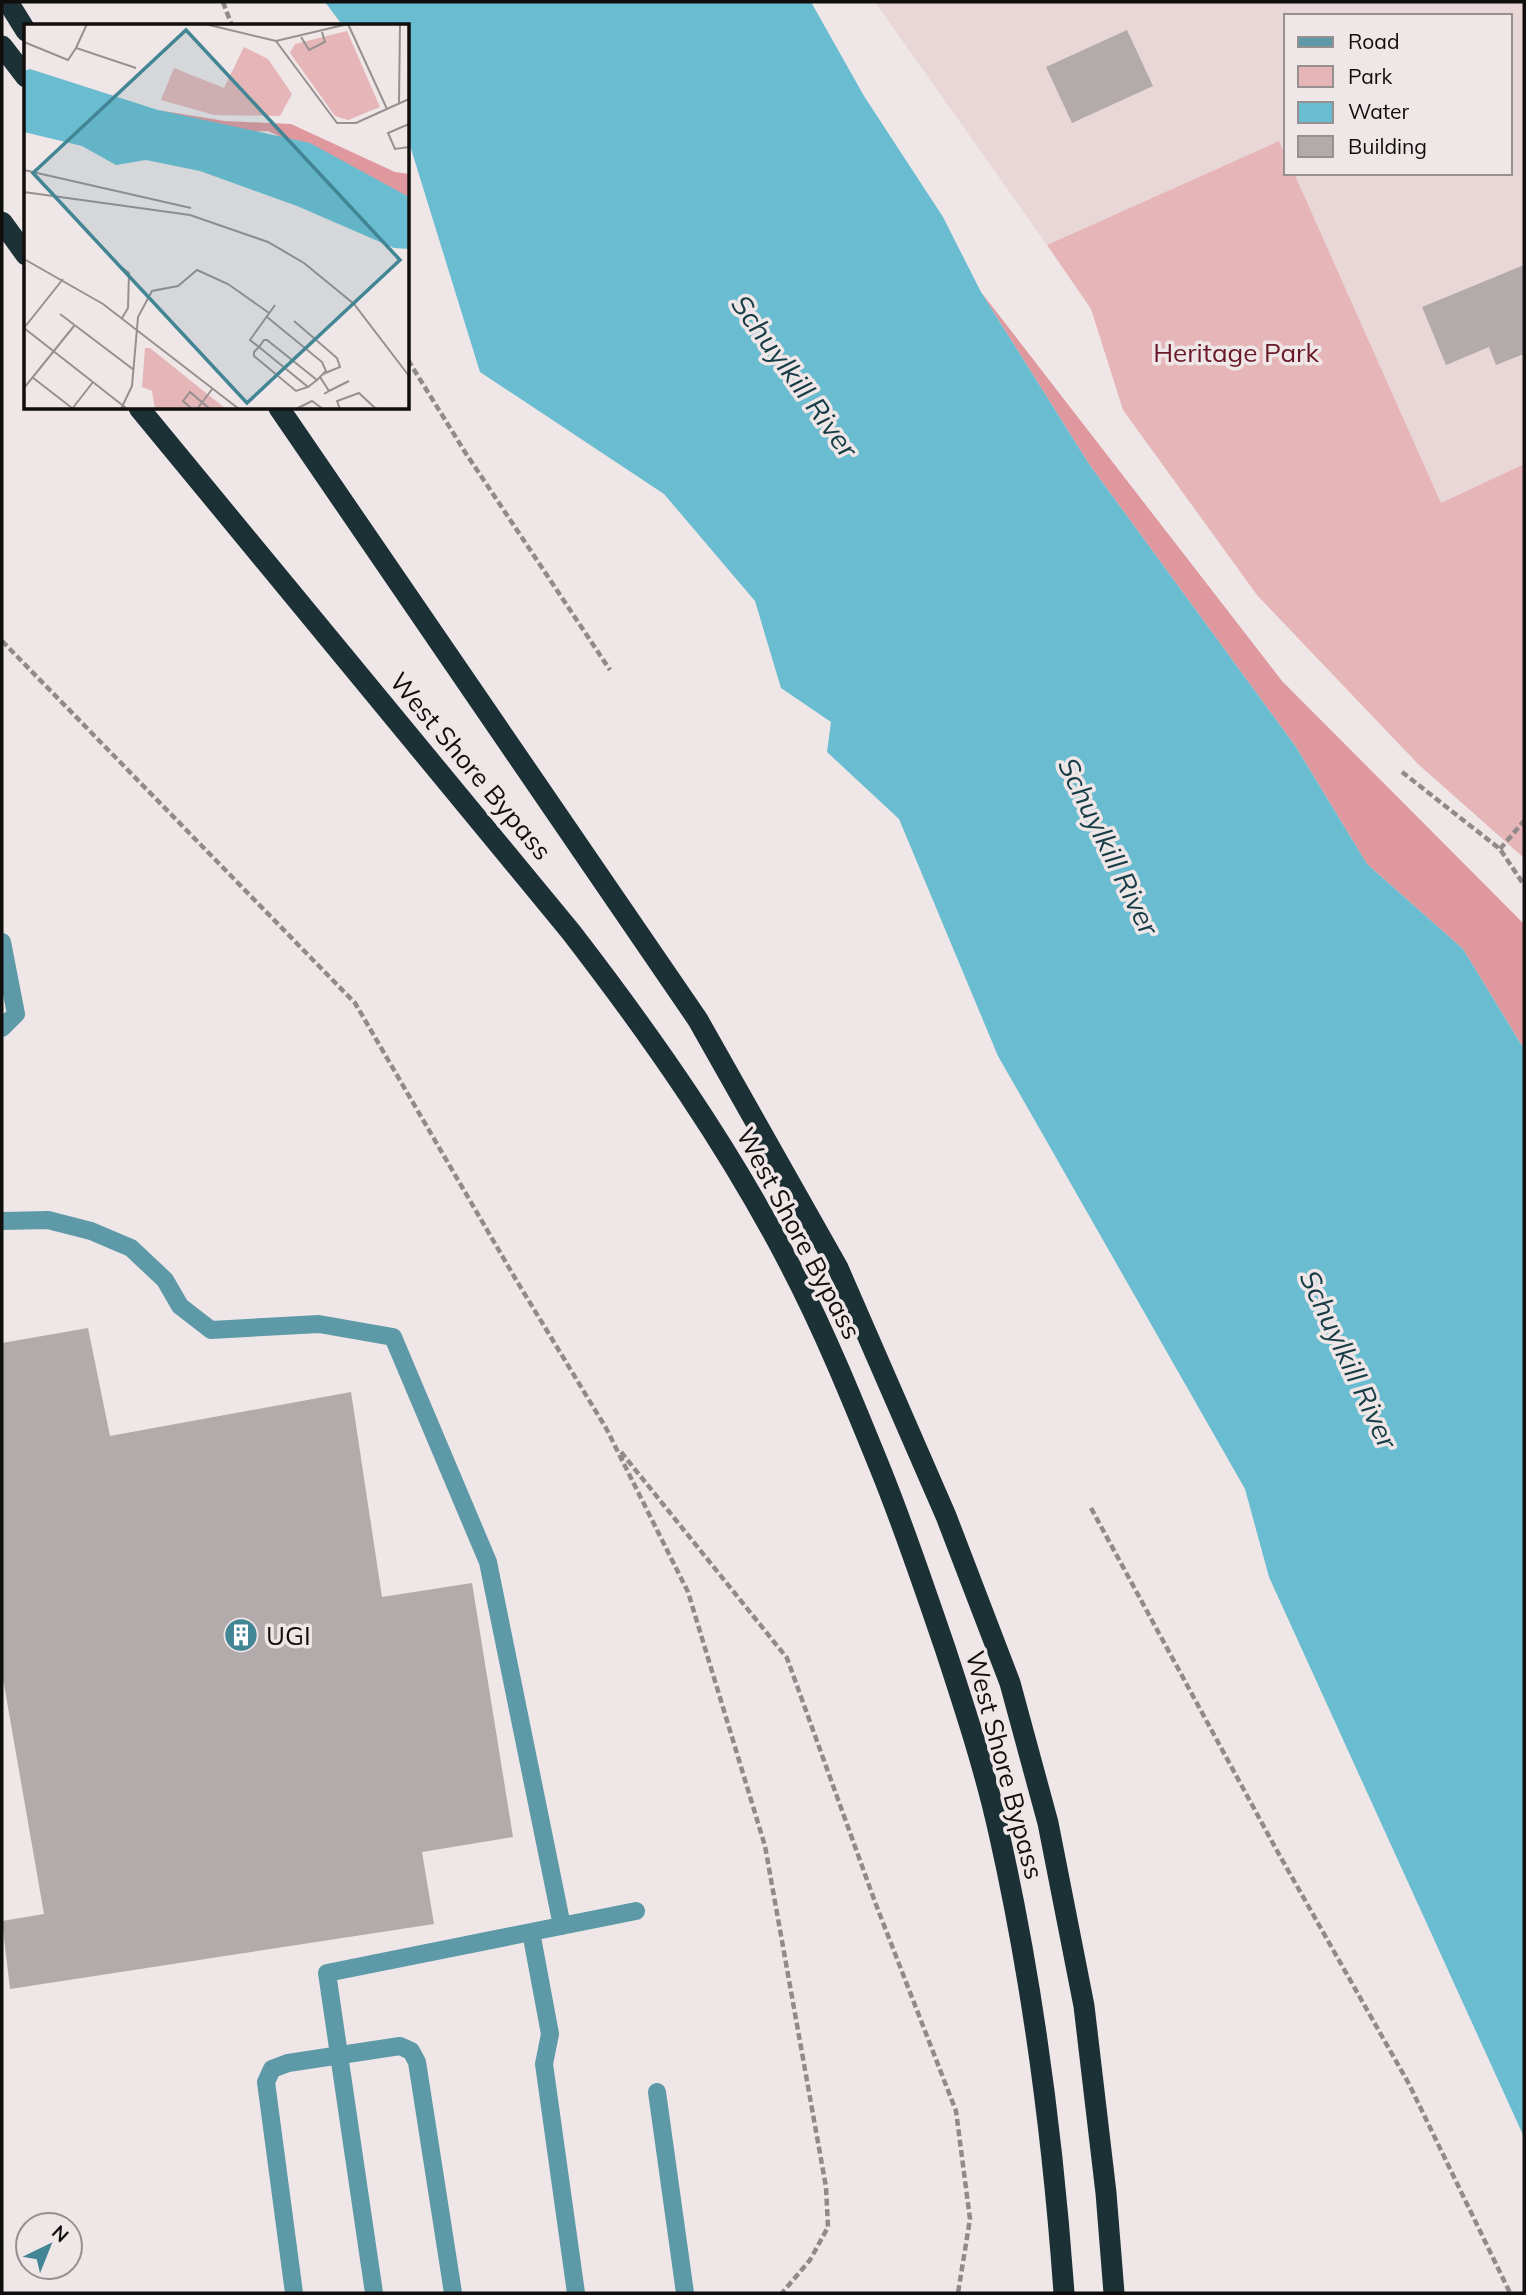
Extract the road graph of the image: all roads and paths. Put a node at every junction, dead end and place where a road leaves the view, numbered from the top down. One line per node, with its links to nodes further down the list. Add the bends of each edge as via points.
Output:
1 (8, 2): 4 (highway)
2 (223, 2): 3 (path)
3 (231, 24)
4 (24, 28)
5 (2, 46): 6 (highway)
6 (24, 74)
7 (2, 222): 9 (highway)
8 (2, 240): 10 (highway)
9 (24, 252)
10 (24, 268)
11 (410, 363): 15 (path)
12 (141, 410): 37 (highway, West Shore Bypass, via 628,1006 695,1102 790,1265 834,1357 909,1542 999,1829 1043,2074)
13 (280, 410): 38 (highway, West Shore Bypass, via 698,1020 849,1292 946,1516 1010,1683 1044,1810 1084,2006)
14 (2, 641): 23 (path, via 355,1003)
15 (610, 670)
16 (1402, 772): 18 (path)
17 (1524, 821): 18 (path)
18 (1500, 849): 19 (path)
19 (1524, 885)
20 (2, 942): 21 (lane, via 16,1014)
21 (2, 1028)
22 (2, 1221): 26 (lane, via 48,1220 131,1248 165,1280 180,1306 211,1331 319,1324 393,1337 488,1562)
23 (614, 1444): 35 (path, via 688,1591 765,1846 826,2187 828,2227 810,2260); 36 (path, via 787,1658 956,2111 970,2219)
24 (1091, 1508): 39 (path, via 1409,2084)
25 (636, 1911): 26 (lane)
26 (562, 1926): 27 (lane)
27 (531, 1932): 28 (lane, via 327,1973); 33 (lane, via 550,2034 544,2064)
28 (340, 2056): 30 (lane, via 288,2063 272,2069 266,2082); 31 (lane); 32 (lane, via 400,2046 411,2050 417,2062)
29 (657, 2092): 34 (lane)
30 (294, 2293)
31 (374, 2293)
32 (453, 2293)
33 (576, 2293)
34 (685, 2293)
35 (782, 2293)
36 (958, 2293)
37 (1064, 2293)
38 (1114, 2293)
39 (1510, 2293)

